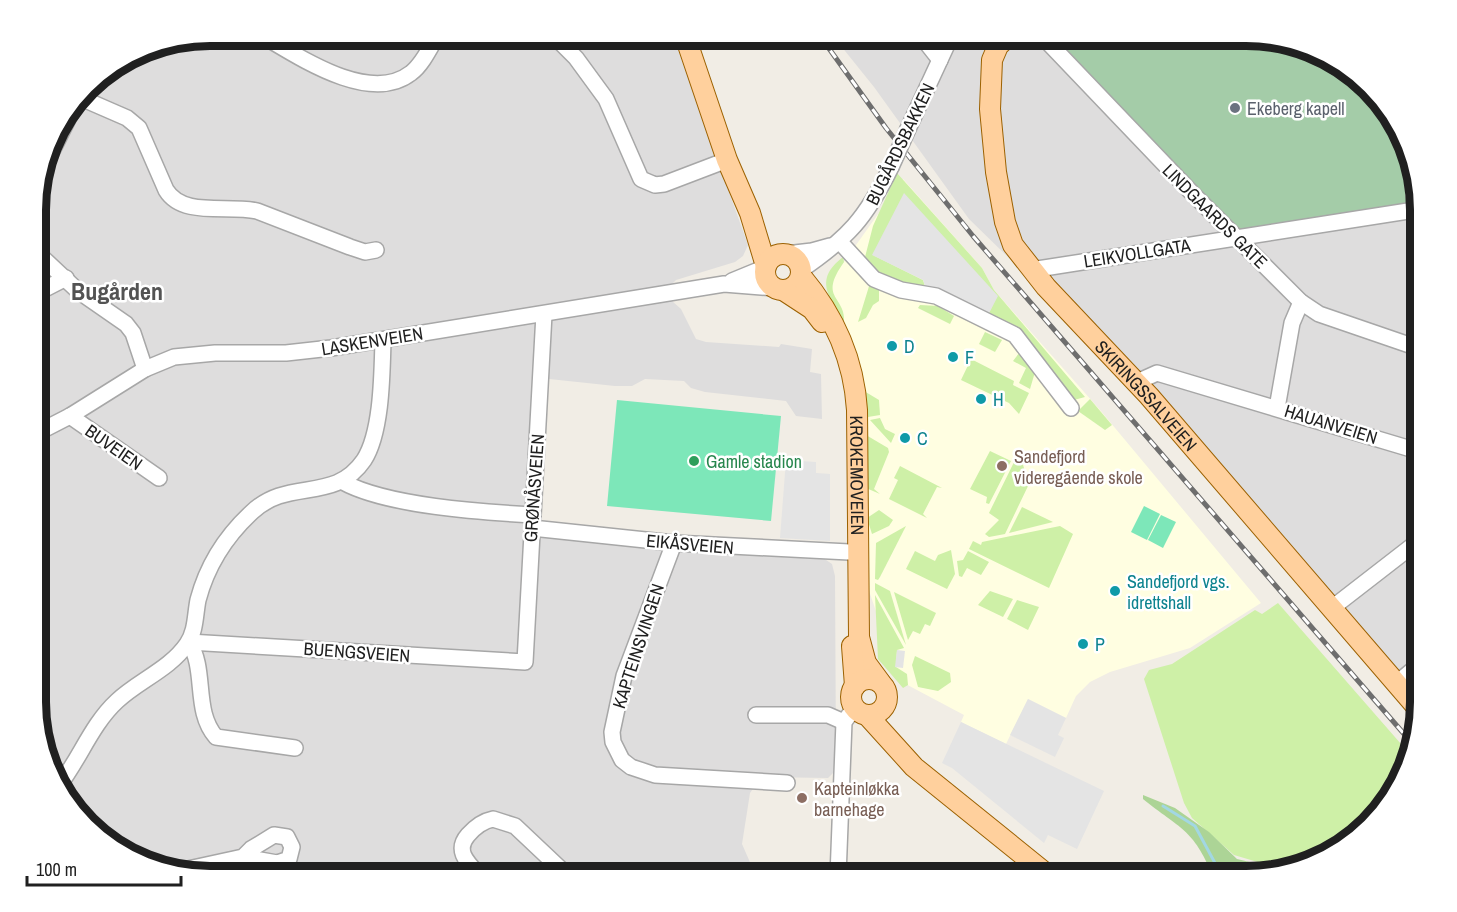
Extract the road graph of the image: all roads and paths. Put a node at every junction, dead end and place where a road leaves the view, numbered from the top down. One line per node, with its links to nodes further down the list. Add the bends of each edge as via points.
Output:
1 (281, 46): 2 (street, via 332,74 381,83 395,82 413,72)
2 (430, 46)
3 (564, 46): 11 (street, via 606,99 641,179 664,184)
4 (689, 46): 11 (main road)
5 (929, 46): 9 (street)
6 (946, 46): 9 (street, BUGÅRDSBAKKEN)
7 (998, 46): 20 (main road, SKIRINGSSALVEIEN, via 990,69 993,153 1007,233)
8 (1052, 46): 14 (street, LINDGAARDS GATE)
9 (940, 60): 15 (street, BUGÅRDSBAKKEN, bridge, via 869,210)
10 (88, 101): 16 (street, via 127,118 139,128 166,189 179,203 200,208 242,207 350,248)
11 (727, 160): 13 (main road)
12 (1410, 211): 14 (street, LEIKVOLLGATA)
13 (750, 213): 17 (main road); 19 (main road)
14 (1235, 237): 20 (street, LEIKVOLLGATA); 26 (street, LINDGAARDS GATE)
15 (839, 243): 17 (street); 21 (street, BUGÅRDSBAKKEN); 32 (street, via 874,279 901,290 936,296 1015,335)
16 (376, 250)
17 (785, 254): 19 (main road, via 774,256); 21 (main road, via 797,260)
18 (46, 263): 22 (street)
19 (766, 266): 23 (street, LASKENVEIEN); 25 (main road, via 766,278)
20 (1031, 270): 31 (main road, SKIRINGSSALVEIEN)
21 (801, 273): 25 (main road, via 796,285); 49 (main road, KROKEMOVEIEN, via 834,325 853,378 857,410 859,637 866,663)
22 (66, 278): 24 (street); 30 (street, via 126,324)
23 (724, 284): 25 (street, LASKENVEIEN); 27 (street, LASKENVEIEN)
24 (46, 289)
25 (779, 289): 42 (main road, KROKEMOVEIEN, via 804,303 820,318 845,379 849,417)
26 (1301, 302): 29 (street, LINDGAARDS GATE, via 1319,314); 33 (street, HAUANVEIEN, via 1292,323)
27 (544, 314): 28 (street, LASKENVEIEN); 39 (street, GRØNÅSVEIEN)
28 (383, 339): 30 (street, LASKENVEIEN, via 286,353 188,355); 38 (street, via 372,442 355,472)
29 (1410, 345)
30 (145, 369): 34 (street, LASKENVEIEN)
31 (1137, 382): 33 (street, HAUANVEIEN, via 1157,373); 43 (main road, SKIRINGSSALVEIEN)
32 (1071, 408)
33 (1277, 408): 36 (street, HAUANVEIEN)
34 (69, 416): 35 (street, LASKENVEIEN); 37 (street, BUVEIEN)
35 (46, 428)
36 (1410, 449)
37 (159, 478)
38 (343, 482): 39 (street, EIKÅSVEIEN, via 355,489 423,504); 44 (street, via 281,495 253,511 215,557 198,601)
39 (532, 521): 40 (street, EIKÅSVEIEN); 45 (street, GRØNÅSVEIEN)
40 (674, 543): 42 (street, EIKÅSVEIEN); 56 (street, KAPTEINSVINGEN, via 624,676 613,742 622,760 655,775)
41 (1410, 548): 43 (street)
42 (849, 552): 48 (main road, KROKEMOVEIEN, via 849,620)
43 (1332, 608): 47 (main road, SKIRINGSSALVEIEN)
44 (189, 642): 45 (street, BUENGSVEIEN); 53 (street, via 195,652 204,717 216,737); 55 (street, via 178,655 117,701)
45 (525, 662)
46 (1410, 672): 47 (street)
47 (1396, 684): 50 (main road, SKIRINGSSALVEIEN)
48 (855, 686): 49 (main road, via 865,680); 52 (main road, KROKEMOVEIEN)
49 (883, 691): 52 (main road, via 882,710); 54 (main road, KROKEMOVEIEN, via 890,726)
50 (1410, 700)
51 (756, 715): 52 (street)
52 (855, 715): 54 (main road, KROKEMOVEIEN); 58 (street)
53 (295, 748)
54 (914, 767): 59 (main road, KROKEMOVEIEN)
55 (65, 777)
56 (787, 783)
57 (243, 857): 60 (street)
58 (839, 865)
59 (1036, 865)
60 (207, 866)
61 (470, 866): 62 (street, via 461,850 462,842 479,825 493,819 515,826)
62 (557, 866)

